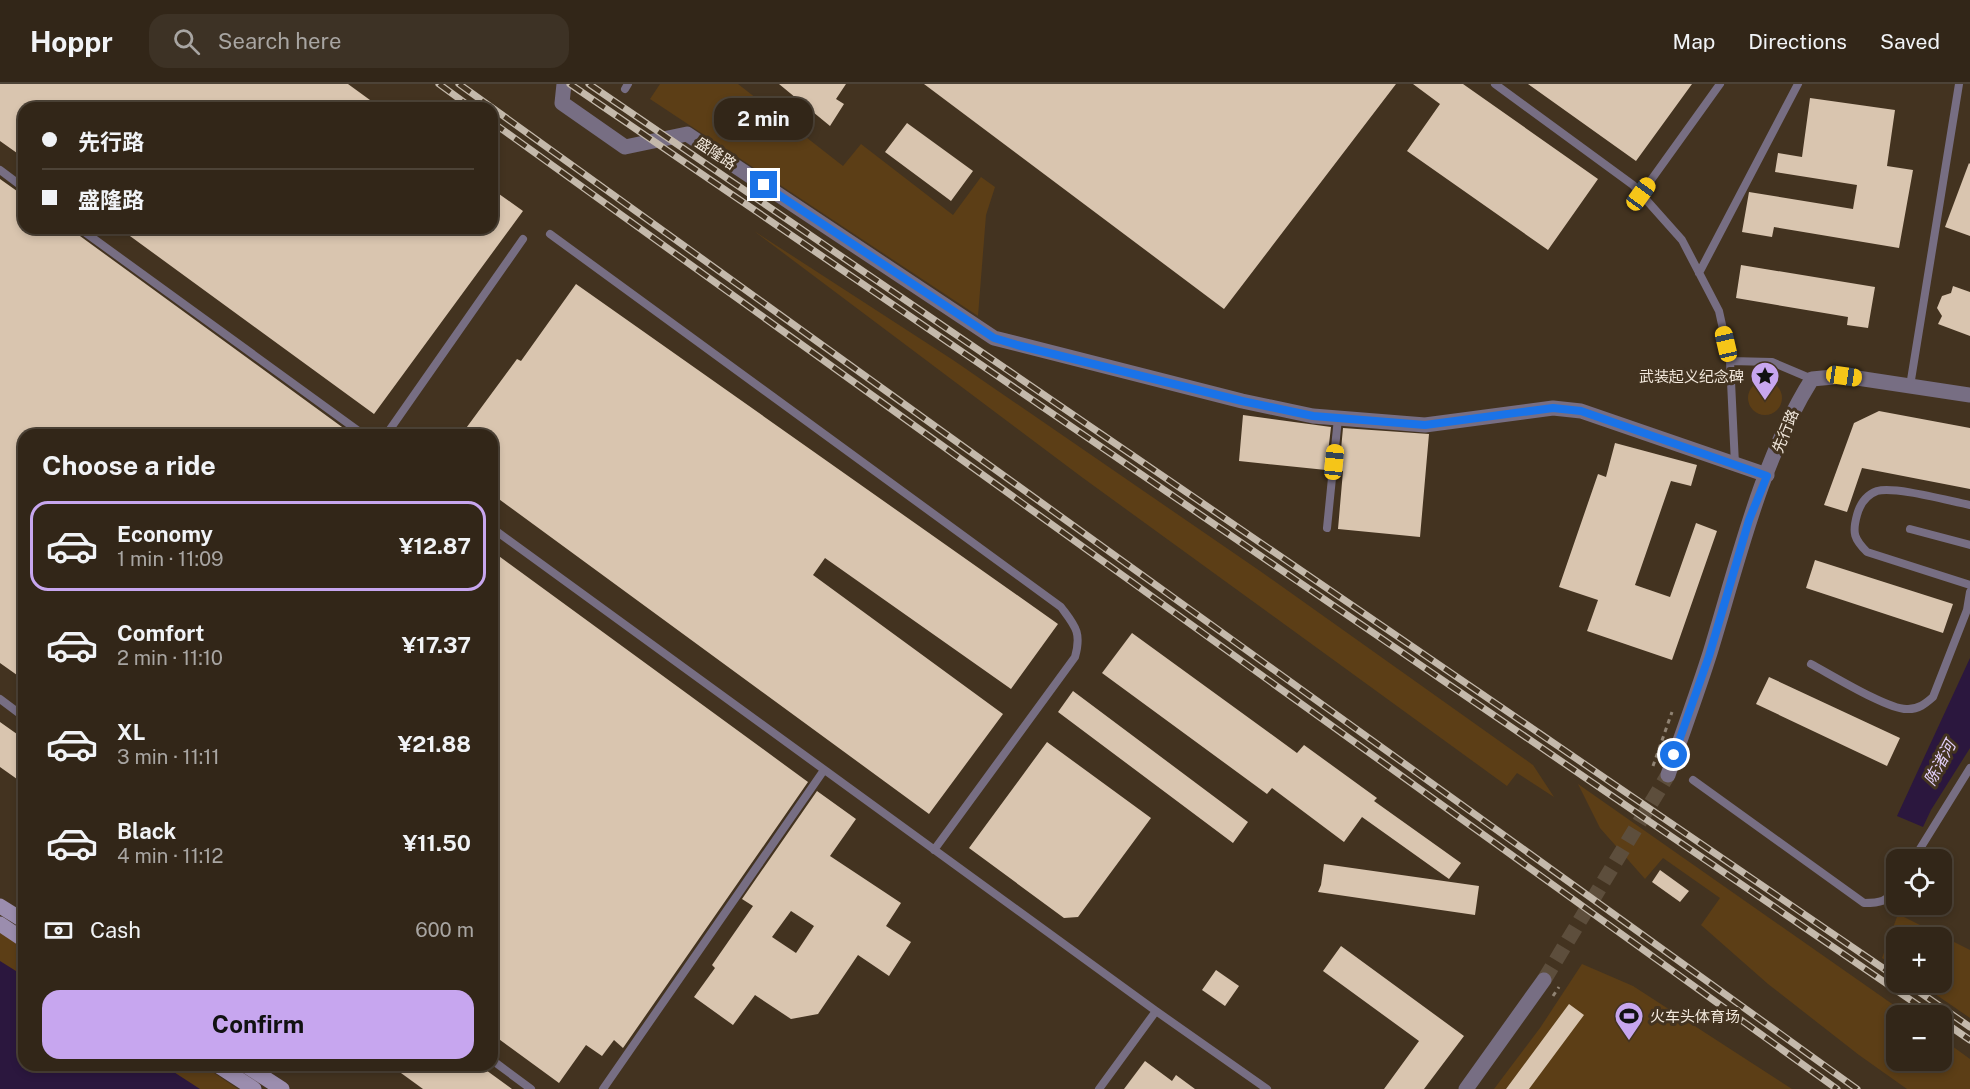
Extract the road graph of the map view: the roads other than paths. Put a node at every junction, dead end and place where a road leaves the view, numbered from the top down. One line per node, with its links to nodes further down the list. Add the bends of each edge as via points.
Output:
1 (564, 84): 17 (street, 盛隆路, via 562,103 625,147 687,134 994,338 1242,401)
2 (1495, 84): 8 (lane)
3 (1720, 84): 8 (lane)
4 (1798, 84): 12 (lane)
5 (1959, 84): 15 (lane)
6 (0, 170): 7 (lane)
7 (18, 184)
8 (1641, 194): 12 (lane, via 1682,240)
9 (87, 234): 18 (lane)
10 (550, 234): 37 (lane, via 1061,607 1073,622 1079,641 1074,657)
11 (523, 239): 19 (lane)
12 (1699, 273): 13 (lane, via 1719,311)
13 (1730, 361): 14 (lane, via 1772,362); 20 (lane)
14 (1812, 379): 15 (street, via 1844,376); 21 (street, 先行路, via 1793,409)
15 (1910, 386): 16 (street)
16 (1970, 395)
17 (1338, 418): 20 (street, 盛隆路, via 1425,425 1553,408 1581,411); 23 (lane)
18 (356, 429)
19 (390, 429)
20 (1735, 464): 21 (street, 盛隆路)
21 (1767, 476): 34 (street, 先行路, via 1749,520 1709,656)
22 (1970, 505): 27 (lane, via 1892,490 1878,491 1864,498 1854,527 1856,541 1867,552)
23 (1327, 528)
24 (1910, 528): 26 (lane)
25 (498, 532): 33 (lane)
26 (1970, 545)
27 (1970, 585)
28 (1970, 592): 29 (lane, via 1967,610 1933,697 1922,706 1906,710)
29 (1811, 664)
30 (0, 699): 31 (lane)
31 (18, 712)
32 (1970, 768): 36 (lane)
33 (824, 770): 37 (lane); 51 (lane)
34 (1668, 775)
35 (1693, 780): 38 (lane, via 1864,903)
36 (1920, 849)
37 (934, 850): 44 (lane)
38 (1886, 900)
39 (0, 906): 40 (main road)
40 (18, 917)
41 (0, 924): 42 (main road)
42 (18, 936)
43 (1544, 980): 54 (street)
44 (1156, 1011): 52 (lane); 53 (lane)
45 (498, 1064): 50 (lane)
46 (226, 1071): 48 (main road)
47 (254, 1071): 49 (main road)
48 (254, 1089)
49 (282, 1089)
50 (531, 1089)
51 (603, 1089)
52 (1099, 1089)
53 (1267, 1089)
54 (1466, 1089)

